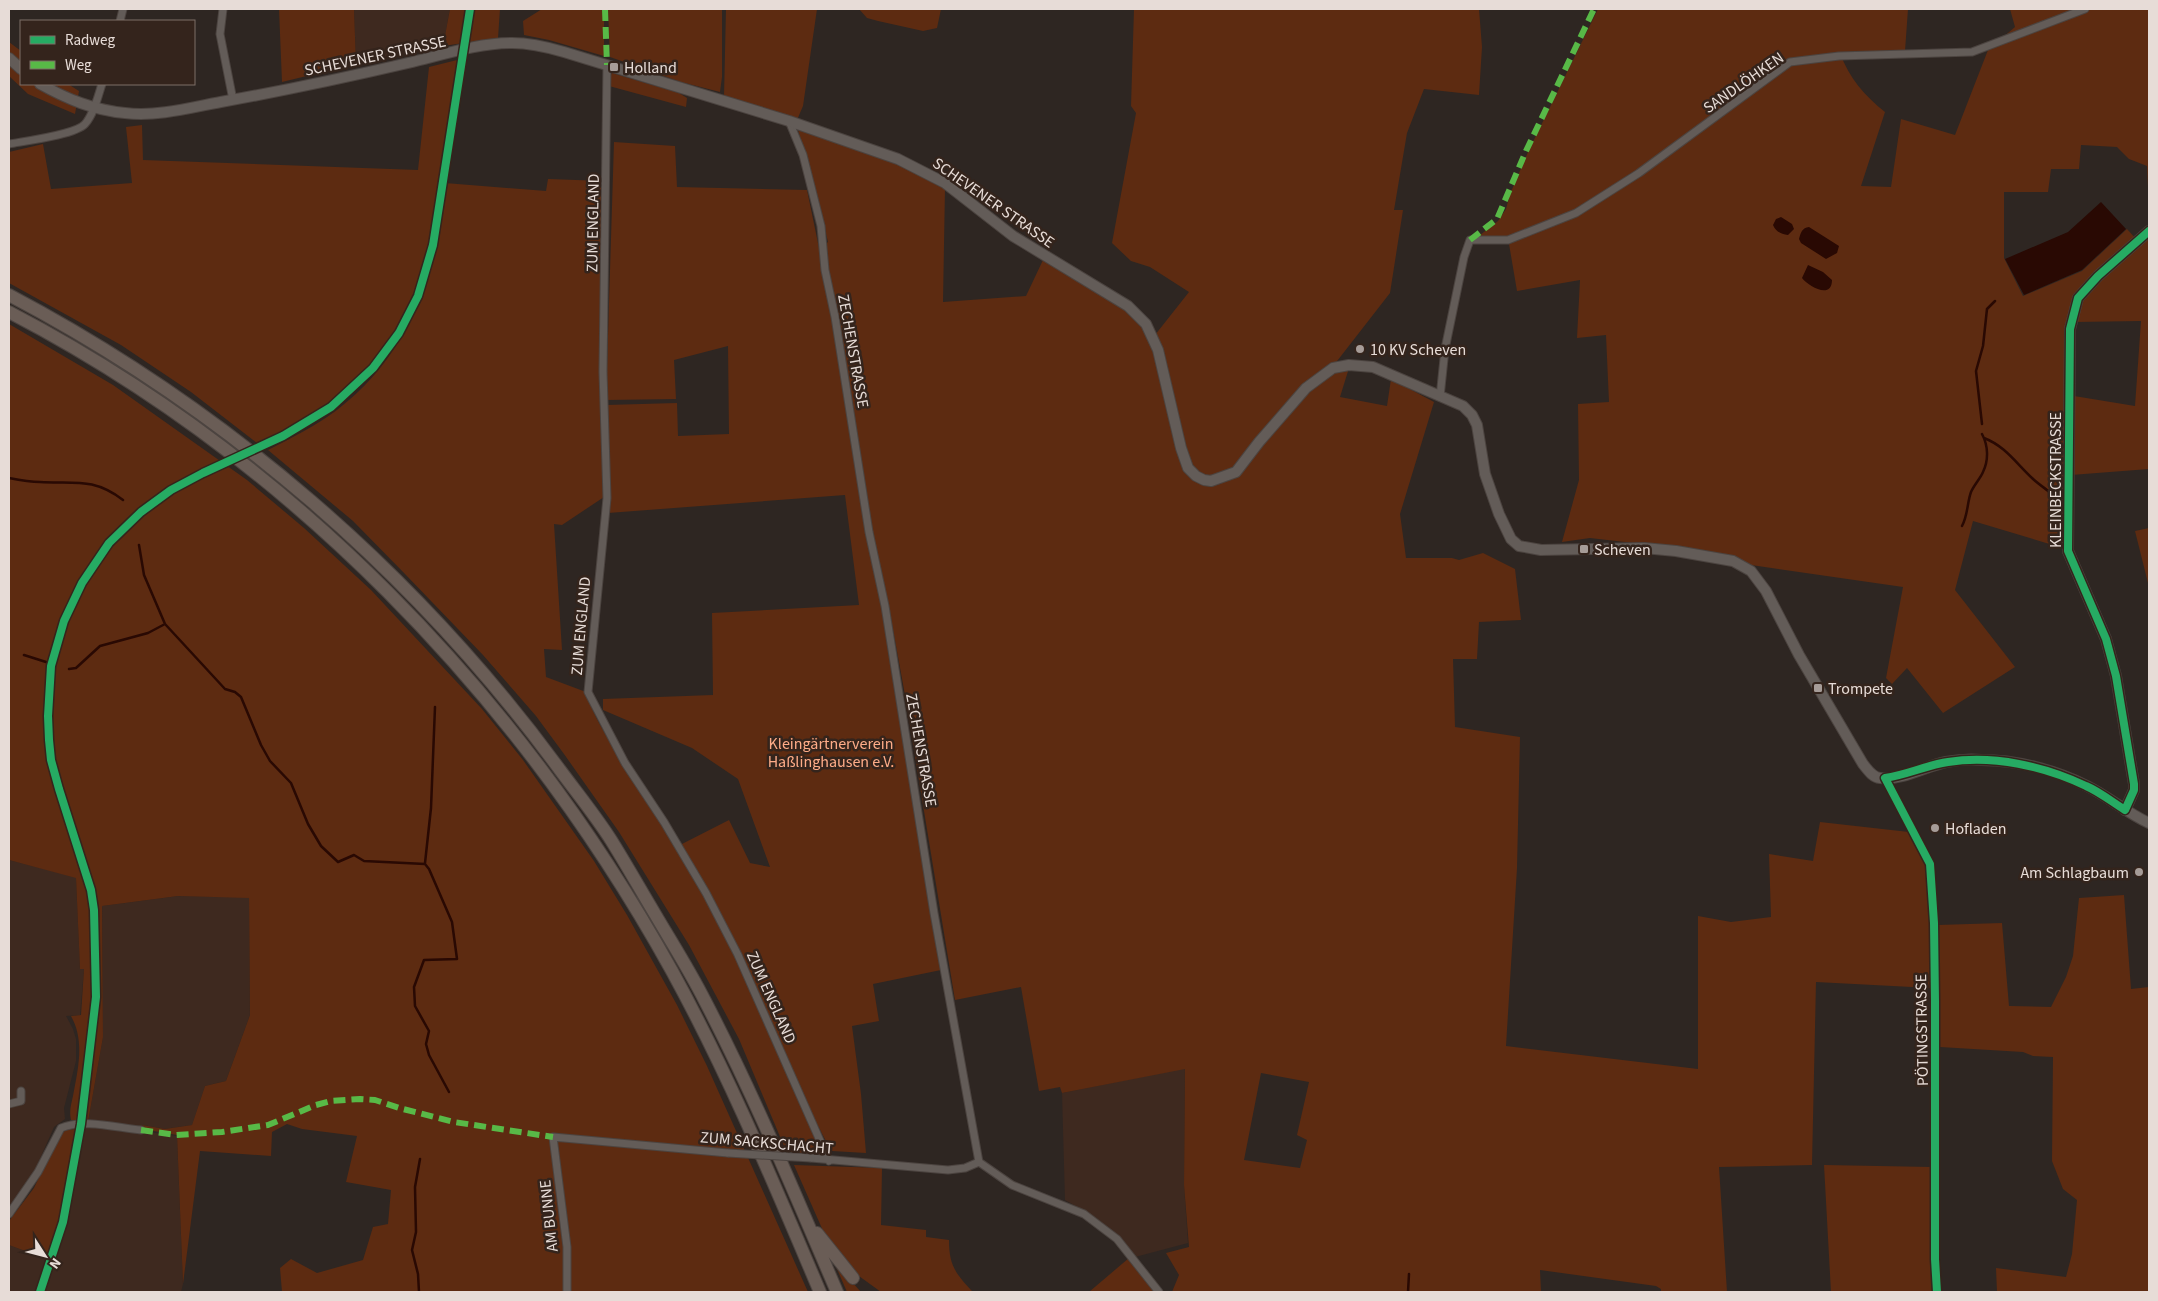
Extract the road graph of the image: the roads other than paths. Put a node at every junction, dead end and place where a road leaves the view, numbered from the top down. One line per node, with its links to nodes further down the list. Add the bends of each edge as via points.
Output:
1 (223, 9): 8 (street, via 220,34)
2 (2085, 9): 15 (street, SANDLÖHKEN, via 1972,52 1839,56 1790,62 1639,173 1576,213 1508,240 1470,240 1445,349)
3 (9, 58): 5 (main road)
4 (607, 65): 8 (main road, SCHEVENER STRASSE, via 527,43 511,42); 10 (main road, SCHEVENER STRASSE); 23 (street, ZUM ENGLAND, via 604,372 607,498 588,692 625,763 706,893 738,955)
5 (20, 67)
6 (42, 85): 9 (main road, SCHEVENER STRASSE)
7 (102, 85): 9 (street)
8 (233, 100): 9 (main road, SCHEVENER STRASSE, via 188,110 153,113 127,114)
9 (93, 108): 11 (street, via 85,125 66,133)
10 (790, 121): 15 (main road, SCHEVENER STRASSE, via 898,159 928,173 1013,236 1128,306 1146,324 1158,350 1183,455 1188,468 1204,480 1211,481 1236,472 1306,388 1333,368 1349,365 1373,367); 24 (street, ZECHENSTRASSE, via 803,155 821,226 869,532 885,606 934,913)
11 (9, 144)
12 (2149, 231): 17 (main road, KLEINBECKSTRASSE, via 2078,298 2070,329 2068,551 2106,640 2116,676 2134,784)
13 (9, 295): 25 (highway, via 128,364 260,459 392,574 508,703 609,837 700,991)
14 (9, 312): 29 (highway, via 108,368 245,465 353,557 444,650 497,713 550,780 606,860 672,972 731,1087)
15 (1440, 398): 16 (main road, SCHEVENER STRASSE, via 1463,406 1475,419 1485,474 1499,514 1511,539 1526,548 1665,550 1733,561 1751,571 1766,591 1799,655 1863,764 1873,776)
16 (1885, 778): 17 (main road, via 1947,762 1982,760 2022,765 2057,773 2088,786); 32 (street, PÖTINGSTRASSE, via 1930,864 1934,923)
17 (2125, 810): 18 (main road)
18 (2149, 823)
19 (21, 1091): 20 (street, via 22,1101)
20 (9, 1104)
21 (141, 1130): 26 (street, via 69,1124 60,1128 38,1172)
22 (553, 1136): 23 (street, ZUM SACKSCHACHT, bridge); 28 (street, AM BUNNE, via 566,1247)
23 (829, 1161): 24 (street, ZUM SACKSCHACHT, via 948,1170)
24 (979, 1162): 31 (street, via 1012,1184 1084,1214 1116,1238)
25 (802, 1209): 27 (highway); 30 (highway)
26 (9, 1214)
27 (853, 1278)
28 (567, 1292)
29 (820, 1292)
30 (837, 1292)
31 (1159, 1292)
32 (1937, 1292)

